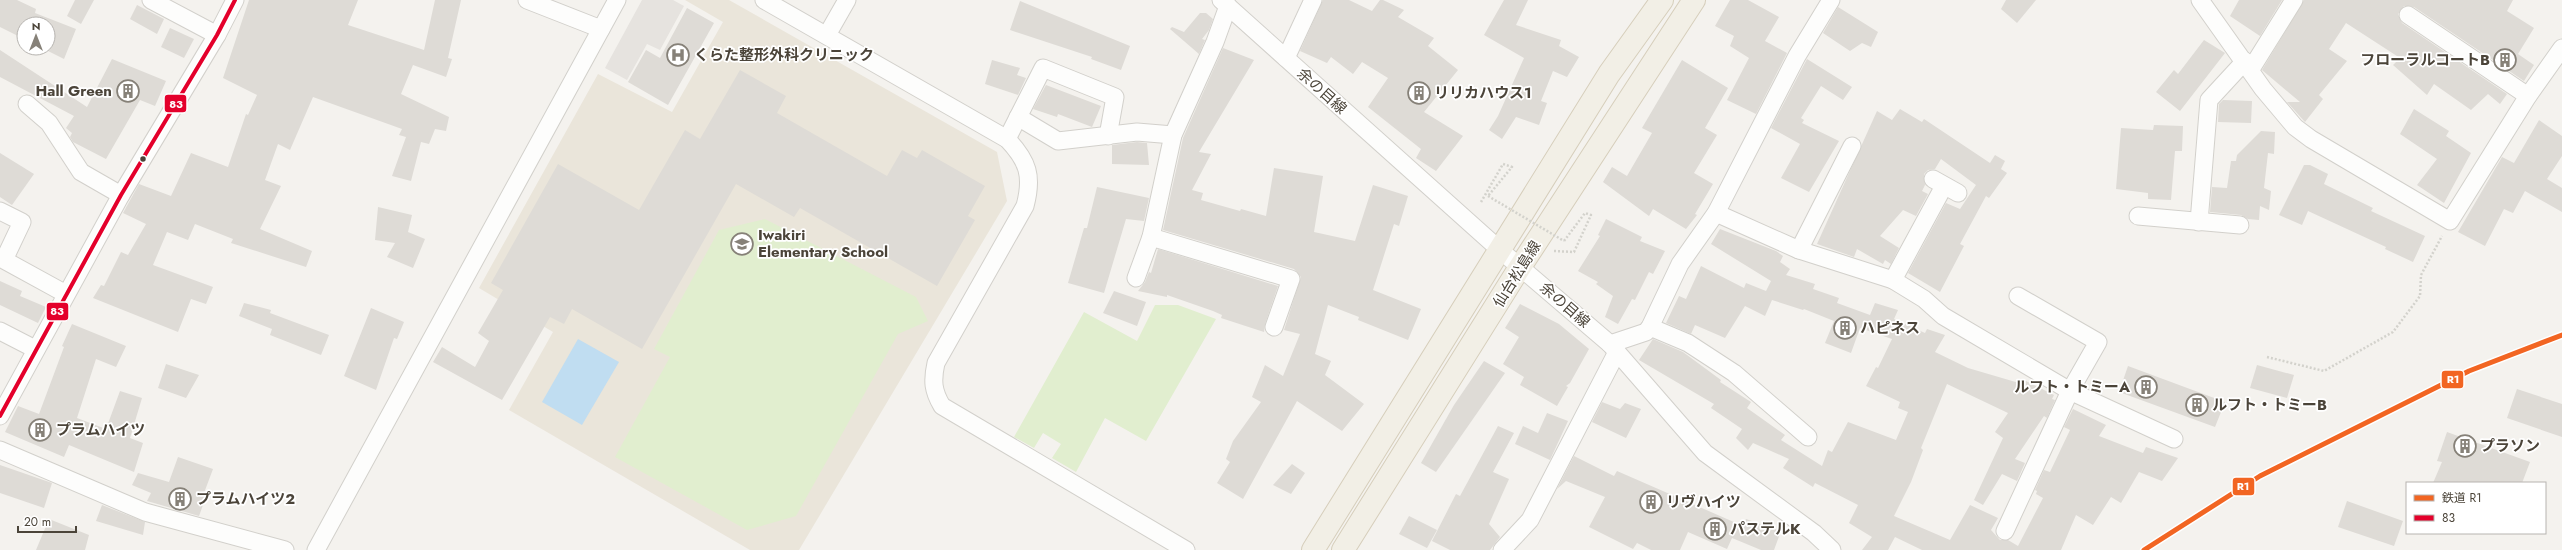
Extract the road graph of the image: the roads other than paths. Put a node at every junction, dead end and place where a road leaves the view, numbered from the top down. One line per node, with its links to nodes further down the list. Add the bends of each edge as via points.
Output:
1 (151, 0): 16 (street)
2 (235, 0): 16 (street)
3 (527, 0): 15 (street)
4 (617, 0): 15 (street)
5 (764, 0): 17 (street)
6 (847, 0): 17 (street)
7 (1313, 0): 19 (street)
8 (1662, 0): 36 (main road, 仙台松島線, via 1609,74)
9 (1694, 0): 38 (main road, 仙台松島線)
10 (1831, 0): 31 (street, via 1798,56)
11 (2200, 0): 20 (street)
12 (2294, 0): 20 (street)
13 (1224, 3): 19 (street, 余の目線); 24 (street, via 1215,42)
14 (2408, 15): 21 (street)
15 (601, 29): 55 (street)
16 (217, 35): 29 (street)
17 (827, 35): 26 (street)
18 (2562, 48): 21 (street)
19 (1286, 58): 36 (street, 余の目線)
20 (2248, 65): 21 (street, via 2263,89 2295,127 2450,221); 33 (street, via 2209,100)
21 (2528, 96)
22 (27, 104): 29 (street, via 49,123 81,172)
23 (1018, 117): 25 (street, via 1058,141); 25 (street, via 1043,68 1115,97); 26 (street)
24 (1173, 135): 25 (street, via 1137,132); 35 (street)
25 (1108, 136)
26 (1007, 139): 56 (street, via 1019,152 1026,169 1030,187 1025,206 936,363 934,393 942,406)
27 (1852, 146): 37 (street)
28 (1945, 186): 40 (street)
29 (121, 195): 41 (street)
30 (0, 211): 41 (street, via 22,222 4,260)
31 (1716, 213): 37 (street); 44 (street, via 1680,264)
32 (2138, 216): 33 (street)
33 (2199, 222): 34 (street)
34 (2240, 225)
35 (1151, 237): 39 (street); 43 (street, via 1291,279)
36 (1500, 250): 38 (street, 余の目線); 57 (main road, 仙台松島線)
37 (1799, 250): 40 (street)
38 (1520, 267): 46 (street, 余の目線); 58 (main road, 仙台松島線)
39 (1136, 278)
40 (1893, 280): 48 (street, via 1924,299 1943,316)
41 (66, 294): 47 (street)
42 (2018, 296): 48 (street, via 2098,342)
43 (1274, 327)
44 (1650, 327): 46 (street, via 1646,332); 50 (street, via 1688,343 1734,373)
45 (0, 331): 47 (street)
46 (1614, 348): 59 (street, via 1530,520); 60 (street, 余の目線, via 1706,453 1814,533)
47 (35, 349): 49 (street)
48 (2070, 390): 51 (street); 53 (street)
49 (0, 416)
50 (1808, 437)
51 (2174, 439)
52 (0, 450): 54 (street, via 145,512)
53 (2005, 531)
54 (285, 550)
55 (316, 550)
56 (1186, 550)
57 (1313, 550)
58 (1343, 550)
59 (1502, 550)
60 (1832, 550)

